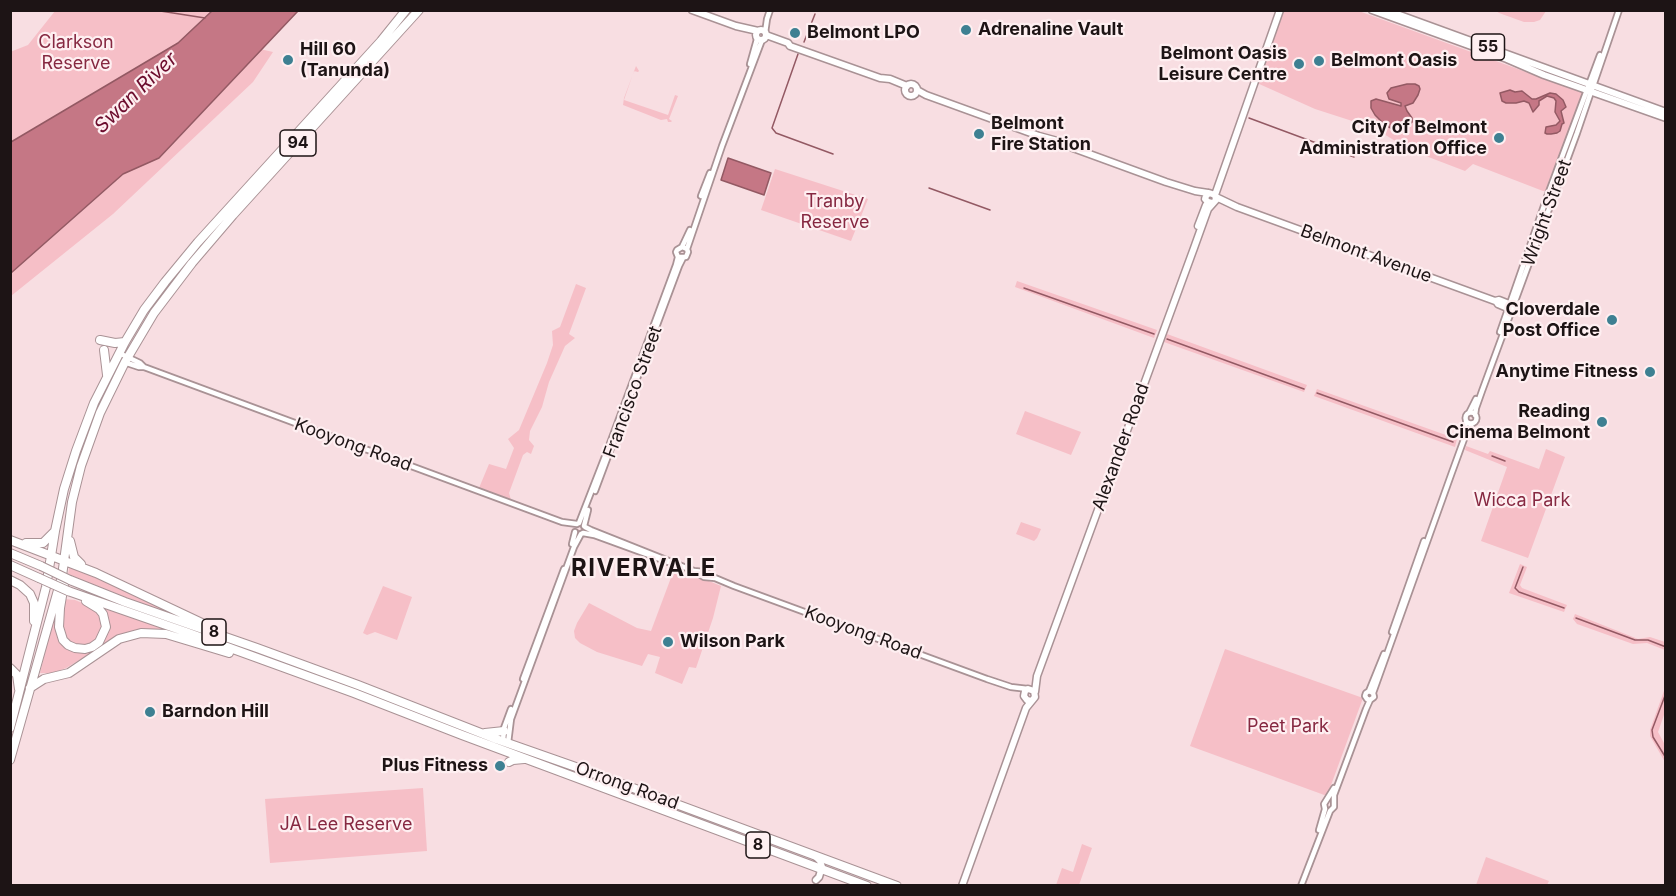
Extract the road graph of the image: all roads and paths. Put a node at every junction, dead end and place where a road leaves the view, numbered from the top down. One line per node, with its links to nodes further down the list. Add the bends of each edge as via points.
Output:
1 (406, 10): 18 (highway, 94, via 198,242 144,310)
2 (419, 10): 21 (highway, 94, via 190,265 158,307)
3 (692, 10): 9 (main road)
4 (770, 10): 9 (street)
5 (1279, 10): 13 (main road, Alexander Road)
6 (1372, 10): 10 (main road, 55, via 1544,75)
7 (1386, 10): 10 (main road, 55)
8 (1617, 10): 10 (street, Wright Street)
9 (761, 35): 13 (main road, Belmont Avenue, via 906,88 908,96 916,92 926,95); 14 (street)
10 (1590, 88): 11 (main road, 55); 12 (main road, 55); 16 (street, Wright Street)
11 (1665, 112)
12 (1665, 118)
13 (1211, 198): 16 (main road, Belmont Avenue); 49 (main road, Alexander Road)
14 (684, 248): 15 (street, via 688,255); 15 (street, via 677,250)
15 (681, 258): 26 (street, Francisco Street)
16 (1511, 307): 23 (street, Wright Street)
17 (100, 340): 18 (highway)
18 (125, 342): 20 (highway, 94)
19 (104, 350): 22 (highway)
20 (118, 355): 21 (street, Kooyong Road); 22 (highway, 94)
21 (127, 360): 25 (street, Kooyong Road); 29 (highway, 94, via 88,446 76,486)
22 (107, 376): 27 (highway, 94, via 76,451)
23 (1472, 414): 24 (street, Wright Street, via 1466,417); 24 (street, Wright Street, via 1476,421)
24 (1469, 423): 57 (street, Wright Street, via 1371,692 1374,697 1368,699)
25 (562, 522): 26 (street, Kooyong Road); 28 (street, Kooyong Road)
26 (581, 525): 28 (street); 28 (street); 34 (street, Kooyong Road)
27 (55, 531): 30 (highway, via 43,543); 32 (highway, 94)
28 (578, 532): 34 (street, Kooyong Road); 51 (street); 53 (street, via 511,719)
29 (69, 533): 33 (highway, 94); 36 (highway, via 74,557)
30 (12, 540): 32 (highway)
31 (10, 553): 41 (highway, 8, bridge, via 125,602)
32 (51, 556): 33 (highway); 40 (highway, 94)
33 (64, 560): 36 (highway); 37 (highway, 94)
34 (671, 562): 49 (street, Kooyong Road)
35 (10, 565): 39 (highway, 8, bridge)
36 (96, 573): 41 (highway)
37 (62, 576): 39 (highway, via 60,633 68,645 92,647 99,642 105,620 99,609); 45 (highway, 94)
38 (10, 580): 40 (highway, via 33,598)
39 (71, 592): 42 (highway, 8)
40 (34, 638): 44 (highway, 94)
41 (257, 648): 52 (highway, Orrong Road / 8)
42 (262, 660): 46 (highway, via 166,634 141,633 119,639 69,673); 53 (highway, Orrong Road / 8)
43 (10, 668): 48 (highway, via 17,675)
44 (25, 672): 45 (highway); 48 (highway, 94)
45 (34, 674): 46 (highway); 47 (highway, 94)
46 (55, 678): 47 (highway)
47 (30, 688): 55 (highway, 94)
48 (20, 693): 50 (highway, 94)
49 (1029, 694): 64 (main road, Alexander Road)
50 (10, 728)
51 (504, 731): 52 (highway); 53 (street)
52 (480, 733): 53 (highway, Orrong Road / 8)
53 (505, 747): 54 (highway, Orrong Road / 8); 59 (highway, Orrong Road / 8, via 590,771)
54 (525, 759): 56 (highway); 60 (highway, Orrong Road / 8)
55 (10, 760)
56 (509, 762)
57 (1330, 802): 58 (street, via 1324,804); 58 (street, via 1334,807)
58 (1327, 810): 65 (street)
59 (813, 855): 60 (main road, via 820,861); 63 (highway, Orrong Road / 8)
60 (820, 868): 61 (main road); 62 (highway, Orrong Road / 8)
61 (815, 883)
62 (867, 885)
63 (897, 885)
64 (960, 885)
65 (1300, 885)

